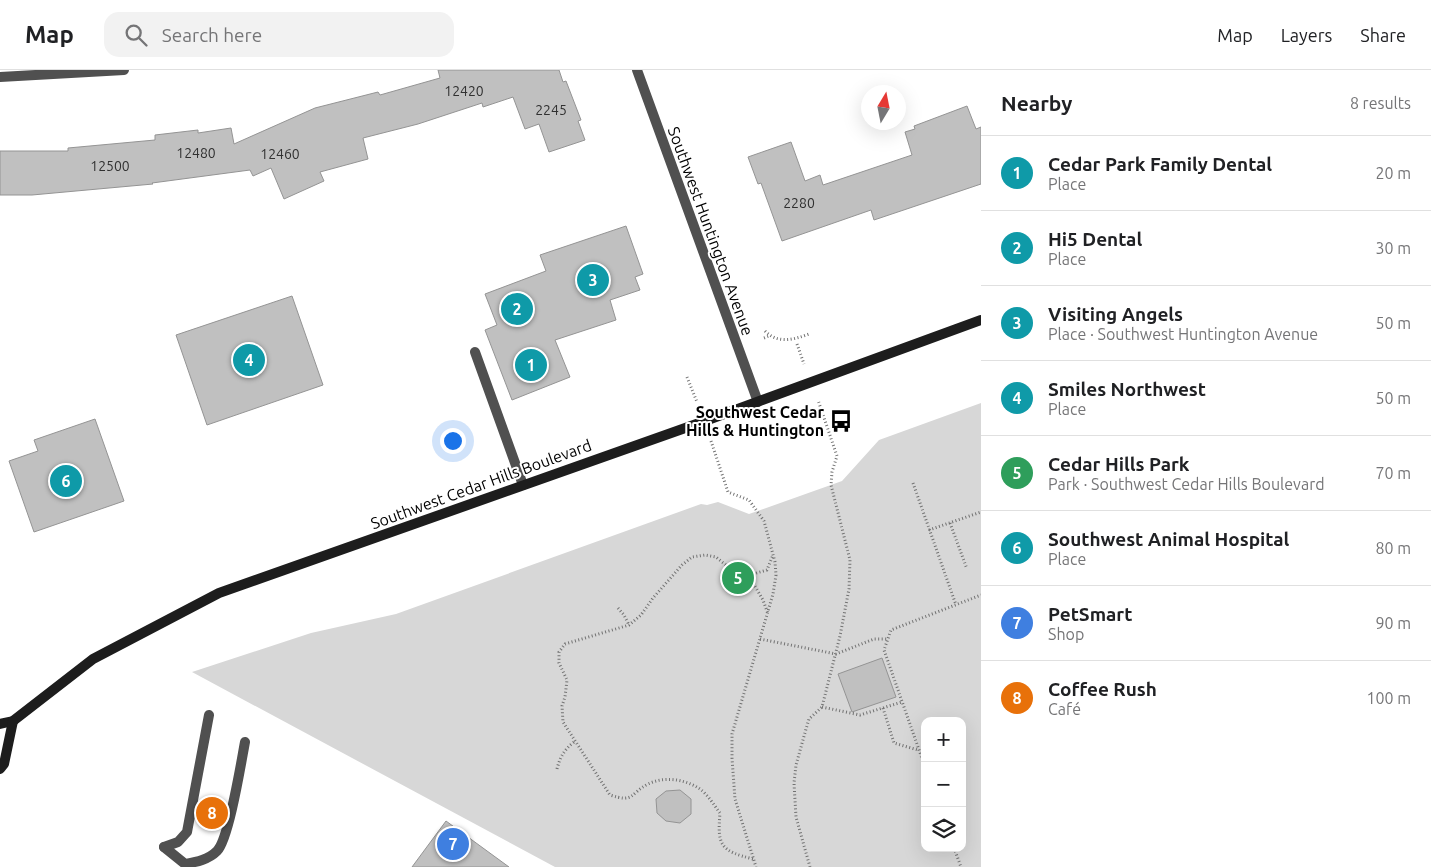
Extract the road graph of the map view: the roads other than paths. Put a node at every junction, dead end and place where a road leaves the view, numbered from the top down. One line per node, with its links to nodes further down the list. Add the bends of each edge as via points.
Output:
1 (124, 70): 3 (street)
2 (637, 70): 6 (street, Southwest Huntington Avenue)
3 (0, 77)
4 (981, 320): 6 (main road, Southwest Cedar Hills Boulevard)
5 (475, 352): 7 (street)
6 (758, 402): 7 (main road, Southwest Cedar Hills Boulevard)
7 (523, 485): 9 (main road, Southwest Cedar Hills Boulevard, via 219,593 93,659)
8 (209, 715): 11 (street, via 187,832 178,842 164,847 185,864 202,861 217,851 225,835)
9 (13, 721): 10 (main road, Southwest Cedar Hills Boulevard); 12 (main road, via 4,764)
10 (0, 724)
11 (245, 742)
12 (0, 768)

